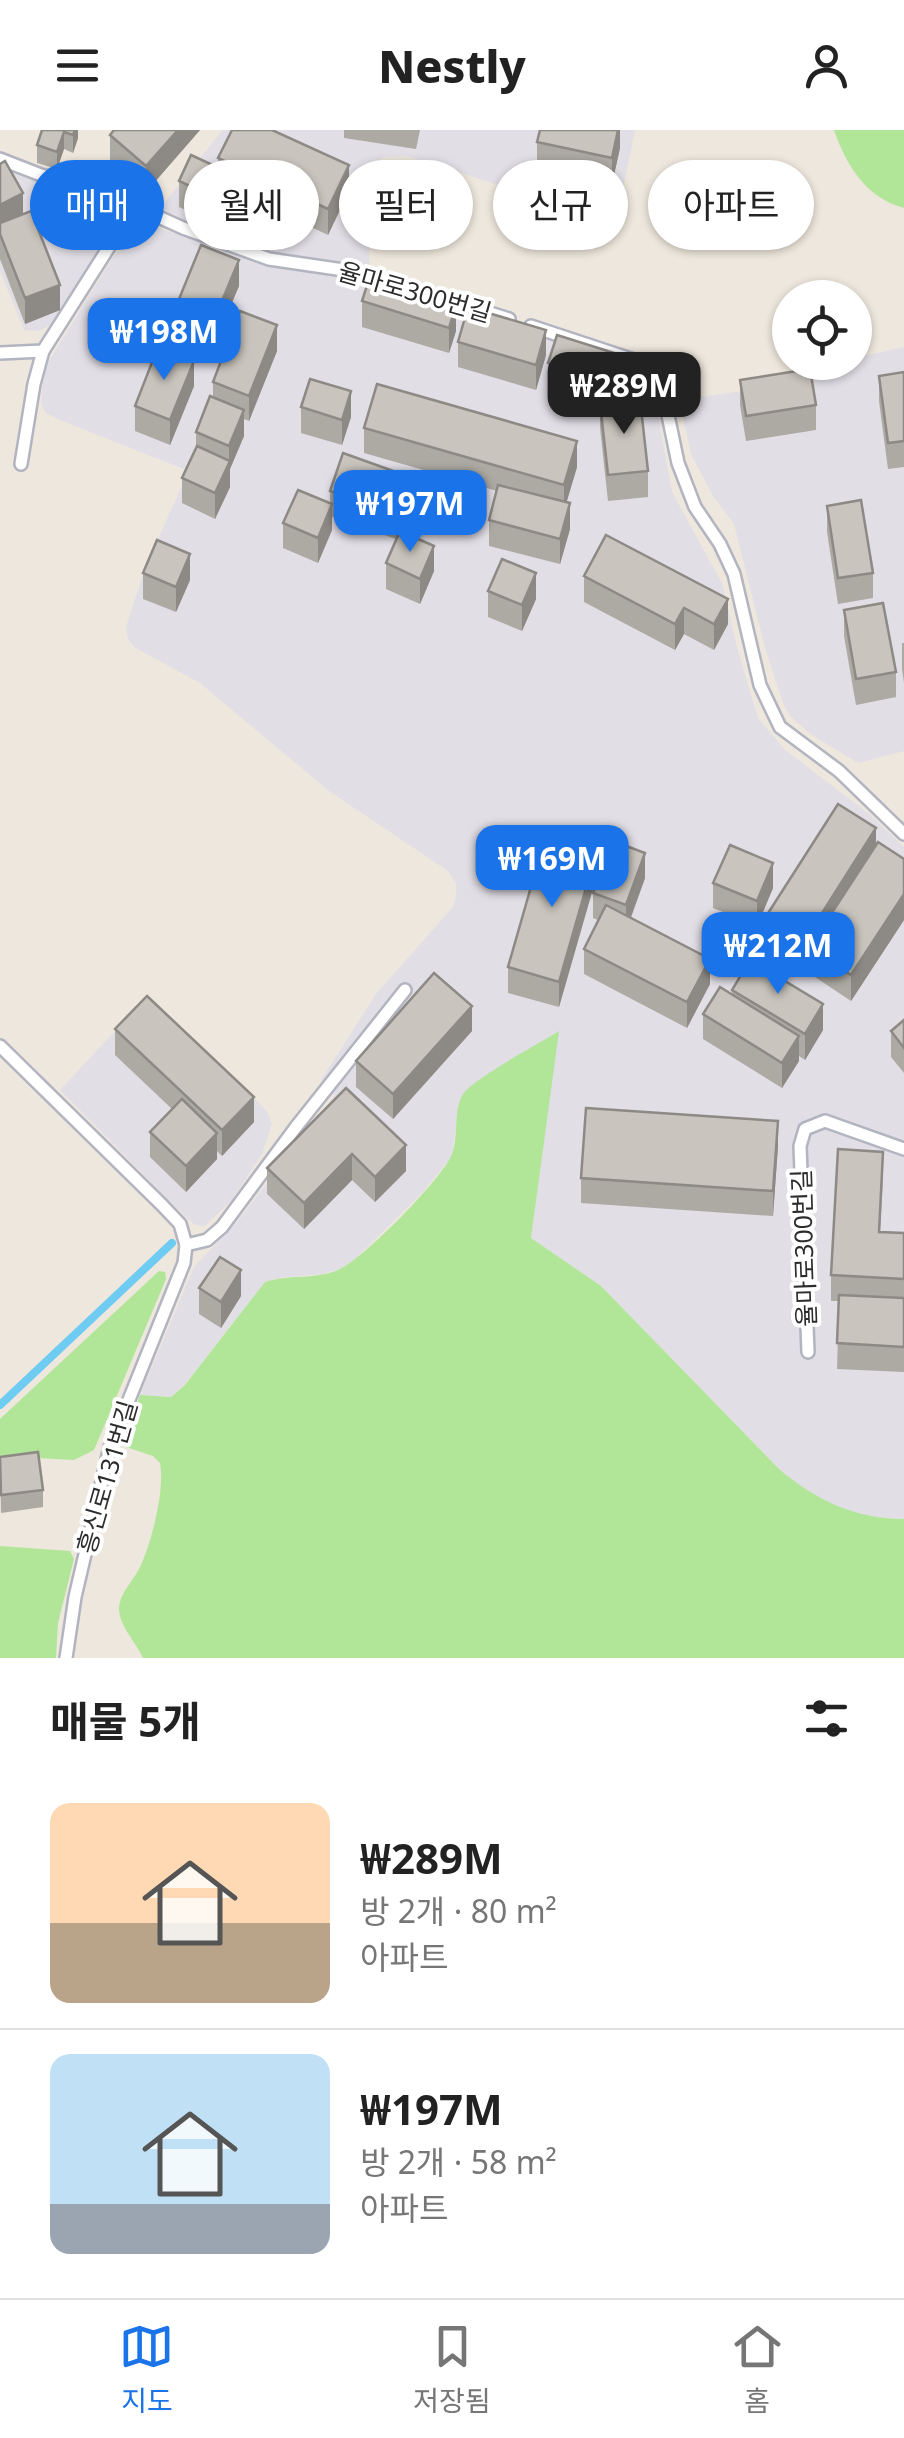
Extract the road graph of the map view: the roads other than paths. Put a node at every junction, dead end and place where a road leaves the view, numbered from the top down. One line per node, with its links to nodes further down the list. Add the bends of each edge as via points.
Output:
1 (0, 158): 2 (lane, 율마로300번길)
2 (30, 170)
3 (164, 217): 8 (lane, 율마로300번길, via 270,259 364,273 646,364 660,378 695,507 734,574 760,686 780,727 839,771)
4 (107, 250): 5 (lane)
5 (43, 351): 6 (lane); 7 (lane)
6 (0, 353)
7 (22, 464)
8 (904, 834)
9 (406, 990): 12 (lane, via 222,1227)
10 (0, 1046): 12 (lane, via 180,1224)
11 (904, 1149): 13 (lane, 율마로300번길, via 825,1121 806,1129 800,1146)
12 (186, 1245): 14 (lane, 흥신로131번길, via 179,1279 110,1446)
13 (808, 1352)
14 (66, 1658)

